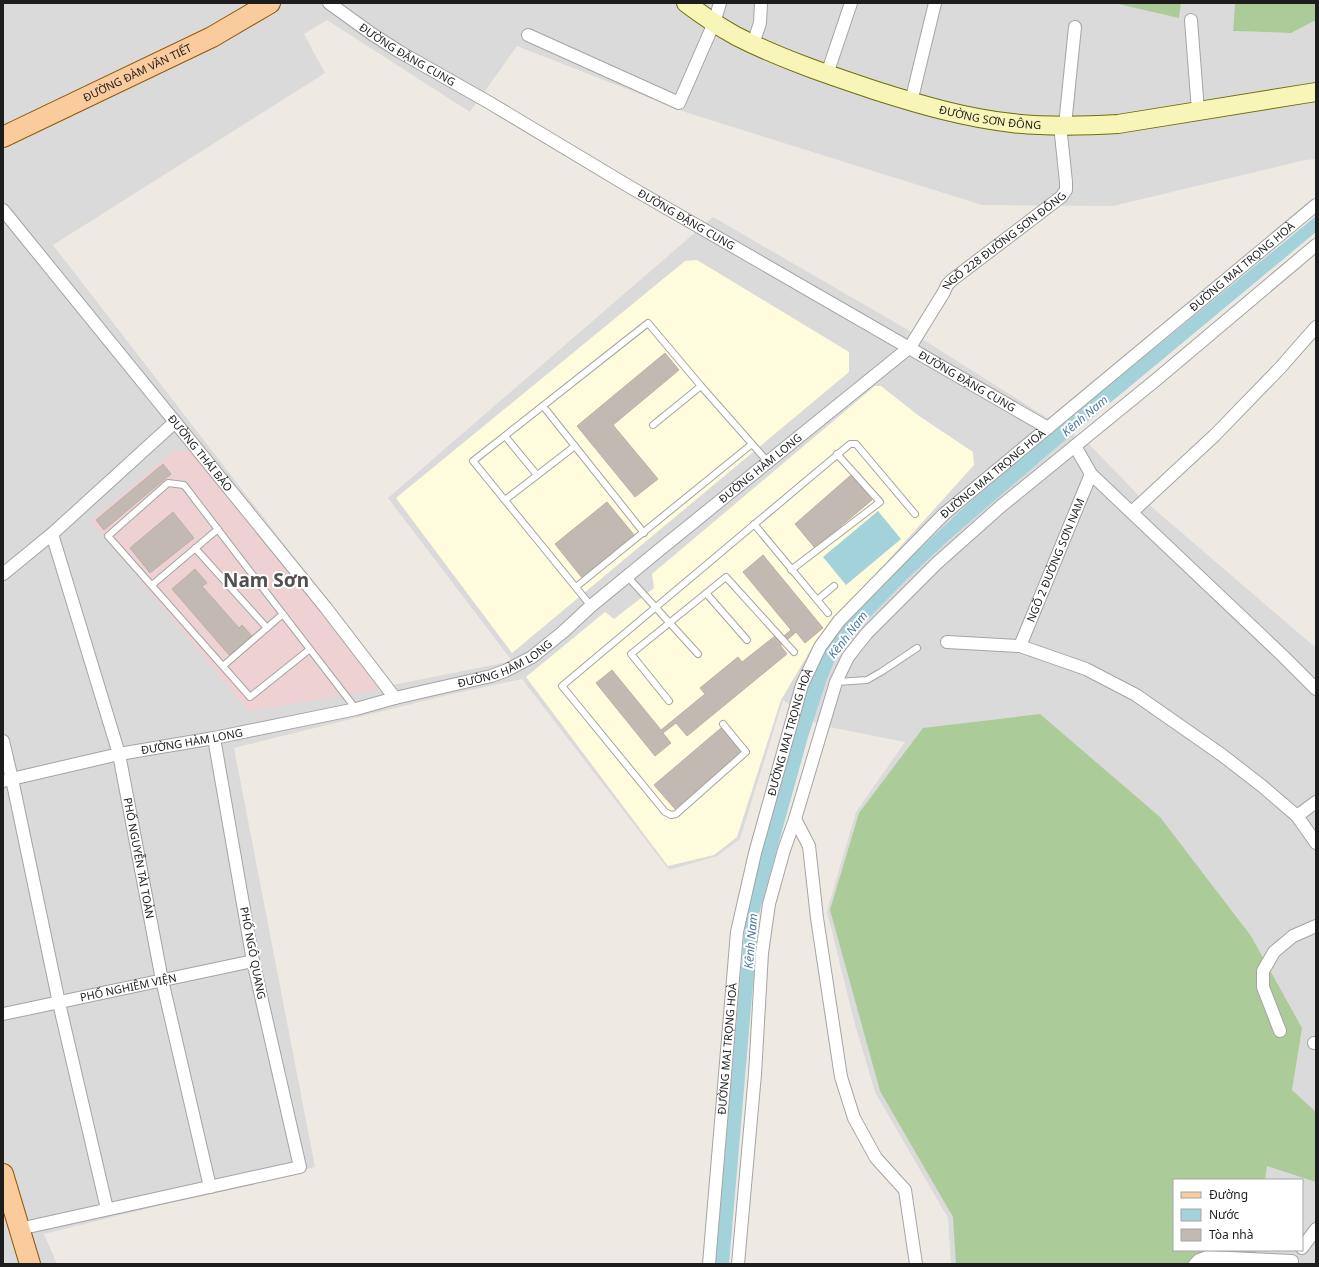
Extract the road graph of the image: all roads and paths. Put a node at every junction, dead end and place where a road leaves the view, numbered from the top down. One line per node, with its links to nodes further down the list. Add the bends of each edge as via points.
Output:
1 (270, 3): 18 (main road, ĐƯỜNG ĐÀM VĂN TIẾT, via 212,37)
2 (329, 3): 23 (street, ĐƯỜNG ĐẶNG CUNG, via 400,52)
3 (686, 3): 9 (main road, ĐƯỜNG SƠN ĐÔNG)
4 (720, 3): 9 (street)
5 (761, 3): 12 (street, via 760,23)
6 (851, 3): 13 (street)
7 (935, 3): 15 (street)
8 (1191, 20): 16 (street)
9 (714, 23): 11 (street, via 679,103); 12 (main road, ĐƯỜNG SƠN ĐÔNG)
10 (1075, 27): 17 (street)
11 (528, 35)
12 (753, 44): 13 (main road, ĐƯỜNG SƠN ĐÔNG)
13 (827, 74): 15 (main road, ĐƯỜNG SƠN ĐÔNG)
14 (1316, 92): 16 (main road, ĐƯỜNG SƠN ĐÔNG)
15 (911, 102): 17 (main road, ĐƯỜNG SƠN ĐÔNG, via 992,120 1034,125)
16 (1198, 111): 17 (main road, ĐƯỜNG SƠN ĐÔNG, via 1118,124)
17 (1063, 125): 23 (street, NGÕ 228 ĐƯỜNG SƠN ĐÔNG, via 1066,190 1061,197 947,285)
18 (3, 137)
19 (1316, 205): 28 (street, ĐƯỜNG MAI TRỌNG HOÀ)
20 (3, 210): 26 (street, ĐƯỜNG THÁI BẢO)
21 (1316, 245): 32 (street)
22 (1316, 327): 38 (street, via 1215,435)
23 (910, 347): 28 (street, ĐƯỜNG ĐẶNG CUNG); 34 (street, ĐƯỜNG HÀM LONG)
24 (701, 386): 25 (lane, via 648,323); 27 (lane); 30 (lane)
25 (543, 406): 29 (lane); 31 (lane)
26 (175, 422): 43 (street); 69 (street, ĐƯỜNG THÁI BẢO, via 326,608)
27 (653, 425)
28 (1048, 428): 96 (street, ĐƯỜNG MAI TRỌNG HOÀ, via 944,514 838,621 820,647 804,679 755,853 737,932)
29 (505, 436): 36 (lane); 37 (lane, via 473,461)
30 (752, 444): 34 (lane); 42 (lane)
31 (575, 446): 36 (lane); 42 (lane)
32 (1075, 446): 35 (street); 67 (street, via 1000,506 937,563 859,643 848,657)
33 (838, 454): 39 (lane, via 850,444 856,444); 40 (lane); 45 (lane, via 880,502)
34 (768, 462): 47 (street, ĐƯỜNG HÀM LONG)
35 (1091, 474): 38 (street); 61 (street, NGÕ 2 ĐƯỜNG SƠN NAM)
36 (537, 475): 37 (lane)
37 (505, 500): 50 (lane)
38 (1132, 512): 68 (street)
39 (915, 514)
40 (754, 524): 45 (lane); 54 (lane)
41 (218, 529): 44 (lane); 48 (lane, via 184,485 168,483 108,536); 56 (lane)
42 (644, 533): 50 (lane)
43 (52, 534): 46 (street); 75 (street, PHỐ NGUYỄN TÀI TOÀN)
44 (195, 548): 48 (lane); 58 (lane)
45 (791, 570): 52 (lane)
46 (3, 574)
47 (627, 576): 53 (street, ĐƯỜNG HÀM LONG); 54 (lane)
48 (152, 585): 66 (lane)
49 (834, 586): 52 (lane)
50 (576, 587): 53 (lane)
51 (706, 593): 57 (lane); 59 (lane); 64 (lane, via 726,577)
52 (817, 600): 55 (lane)
53 (591, 606): 69 (street, ĐƯỜNG HÀM LONG, via 532,657 505,671)
54 (655, 607): 57 (lane); 72 (lane, via 562,686 665,812 671,815 676,814 746,752)
55 (828, 613)
56 (283, 614): 58 (lane); 63 (lane)
57 (670, 623): 65 (lane); 70 (lane, via 631,654)
58 (267, 628): 66 (lane)
59 (747, 640)
60 (947, 642): 61 (street)
61 (1020, 646): 78 (street, via 1086,669 1136,695 1222,754)
62 (917, 648): 67 (lane, via 867,680)
63 (310, 649): 66 (lane, via 250,697); 71 (lane)
64 (794, 652)
65 (698, 654)
66 (223, 666)
67 (836, 682): 79 (street)
68 (1316, 689)
69 (395, 698): 71 (street, ĐƯỜNG HÀM LONG)
70 (669, 700)
71 (356, 709): 73 (street, ĐƯỜNG HÀM LONG)
72 (723, 724)
73 (214, 738): 75 (street, ĐƯỜNG HÀM LONG); 82 (street, PHỐ NGÔ QUANG)
74 (3, 741): 76 (street)
75 (119, 754): 76 (street, ĐƯỜNG HÀM LONG); 83 (street, PHỐ NGUYỄN TÀI TOÀN)
76 (8, 780): 84 (street)
77 (1316, 802): 78 (street)
78 (1297, 816): 80 (street)
79 (796, 818): 97 (street, via 774,886 765,926); 98 (street, via 810,846 817,918 841,1076 854,1118 876,1158 905,1190)
80 (1316, 843)
81 (1316, 926): 86 (street, via 1293,936 1274,952 1263,971 1262,986)
82 (253, 961): 83 (street, PHỐ NGHIÊM VIỆN); 88 (street, PHỐ NGÔ QUANG, via 300,1167)
83 (162, 980): 84 (street, PHỐ NGHIÊM VIỆN); 88 (street, PHỐ NGUYỄN TÀI TOÀN)
84 (59, 1003): 85 (street, PHỐ NGHIÊM VIỆN); 89 (street)
85 (3, 1014)
86 (1280, 1031)
87 (3, 1174): 90 (main road)
88 (210, 1187): 89 (street)
89 (107, 1209): 90 (street)
90 (19, 1229): 95 (main road)
91 (1316, 1229): 92 (street)
92 (1303, 1246)
93 (1300, 1251): 94 (street)
94 (1292, 1263): 99 (street, via 1207,1257)
95 (30, 1264)
96 (709, 1264)
97 (738, 1264)
98 (916, 1264)
99 (1195, 1264)

